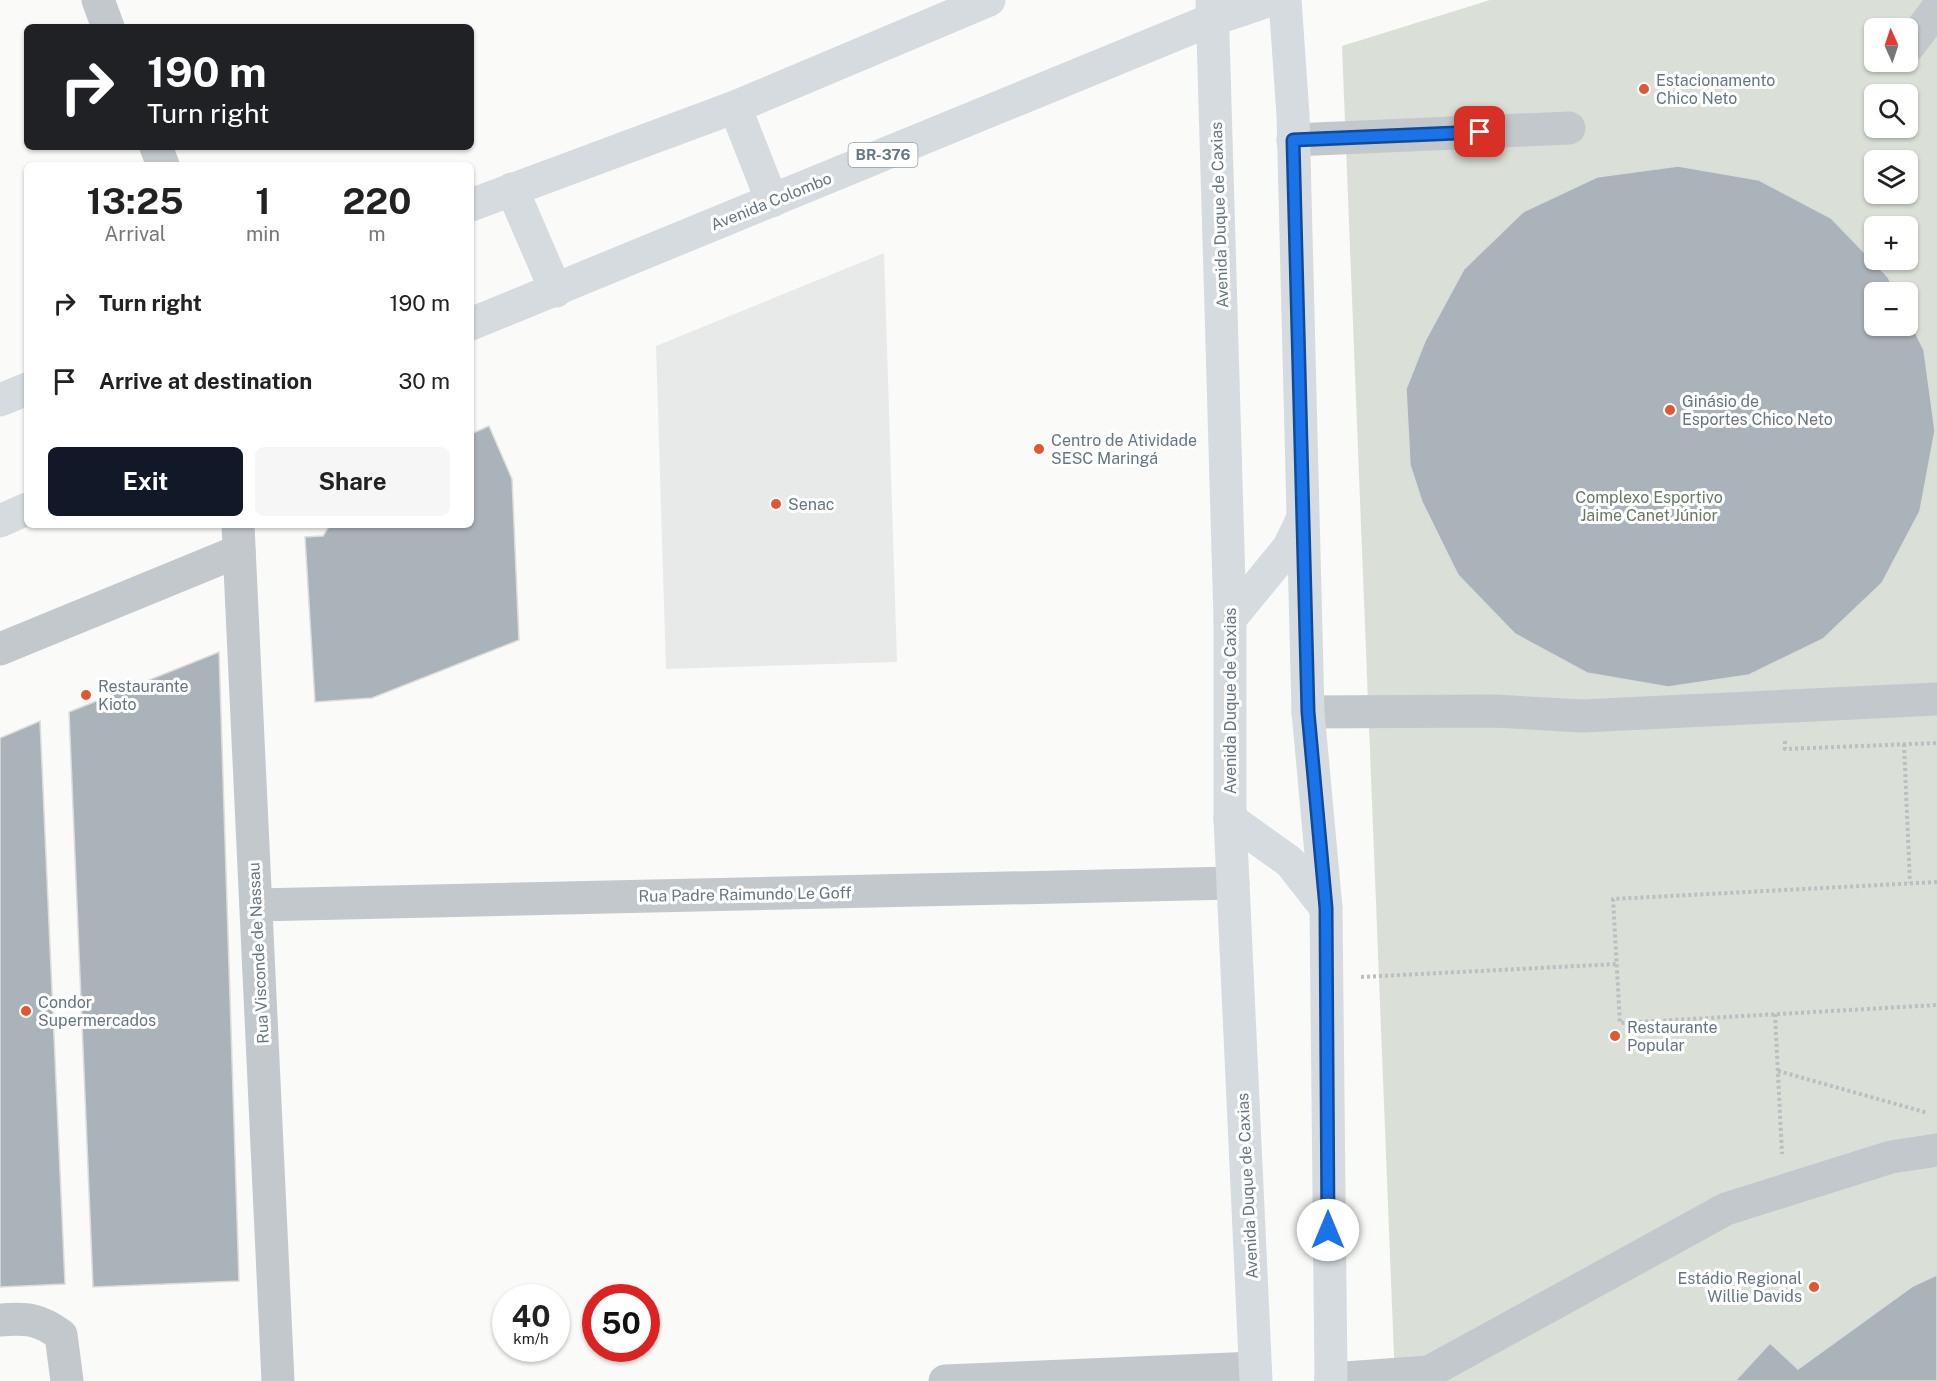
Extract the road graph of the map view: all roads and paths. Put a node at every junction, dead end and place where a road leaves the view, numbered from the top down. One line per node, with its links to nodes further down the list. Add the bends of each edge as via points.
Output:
1 (98, 0): 7 (street)
2 (989, 0): 9 (main road)
3 (1271, 0): 6 (main road, Avenida Colombo)
4 (1285, 0): 11 (main road)
5 (1937, 9): 8 (street)
6 (1211, 10): 13 (main road, Avenida Colombo / BR-376); 23 (main road, Avenida Duque de Caxias)
7 (107, 24)
8 (1918, 34)
9 (735, 107): 12 (main road); 13 (main road)
10 (1569, 128): 11 (street)
11 (1293, 140): 21 (main road)
12 (512, 189): 14 (main road); 15 (main road)
13 (772, 201): 15 (main road, Avenida Colombo / BR-376)
14 (474, 204)
15 (556, 291): 16 (main road, Avenida Colombo / BR-376)
16 (474, 323)
17 (24, 390): 18 (main road)
18 (0, 400)
19 (24, 510): 20 (main road)
20 (0, 521)
21 (1302, 522): 23 (main road, via 1289,548); 26 (main road)
22 (239, 538): 24 (street); 32 (street, Rua Visconde de Nassau)
23 (1230, 619): 28 (main road, Avenida Duque de Caxias)
24 (0, 649)
25 (1937, 699): 26 (street, via 1582,716 1495,711)
26 (1308, 712): 33 (main road)
27 (1904, 744): 31 (path)
28 (1230, 819): 30 (main road, Avenida Duque de Caxias); 33 (main road, via 1290,862)
29 (1937, 882): 31 (path)
30 (1233, 883): 32 (street, Rua Padre Raimundo Le Goff); 43 (main road, Avenida Duque de Caxias)
31 (1910, 883): 34 (path, via 1614,899)
32 (256, 905): 46 (street, Rua Visconde de Nassau)
33 (1326, 908): 35 (main road)
34 (1617, 964): 35 (path); 37 (path, via 1620,1023)
35 (1328, 978): 44 (main road)
36 (1937, 1005): 37 (path)
37 (1775, 1014): 38 (path)
38 (1778, 1071): 39 (path); 41 (path)
39 (1937, 1116)
40 (1937, 1150): 41 (street, via 1891,1157)
41 (1784, 1190): 44 (street, via 1726,1209 1429,1372)
42 (0, 1320): 45 (street, via 43,1322 62,1335)
43 (1255, 1374): 47 (street)
44 (1331, 1380)
45 (67, 1381)
46 (278, 1381)
47 (945, 1381)

